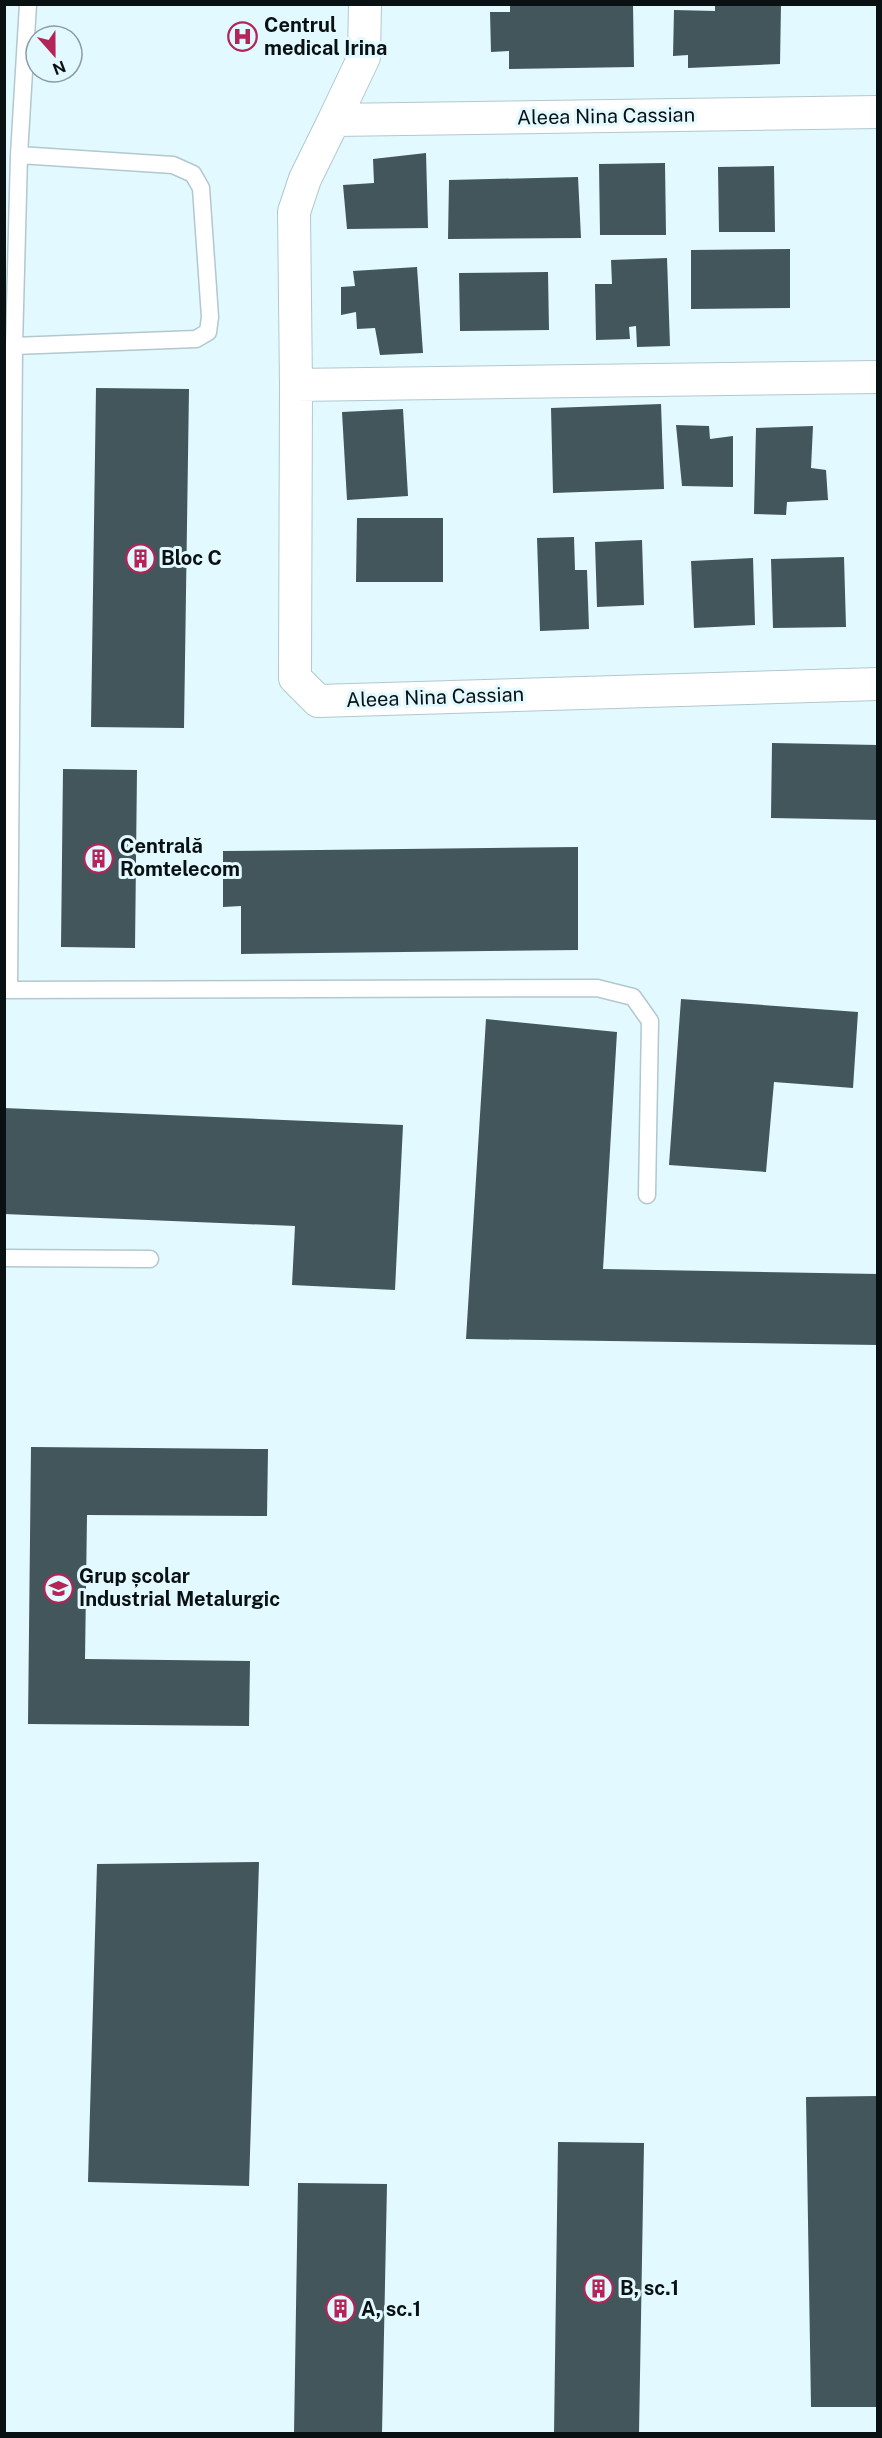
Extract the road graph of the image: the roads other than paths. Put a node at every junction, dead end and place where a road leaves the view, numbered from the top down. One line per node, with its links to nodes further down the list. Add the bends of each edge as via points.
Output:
1 (28, 4): 5 (lane)
2 (365, 4): 4 (street, Aleea Nina Cassian, via 364,57)
3 (878, 112): 4 (street, Aleea Nina Cassian)
4 (334, 120): 8 (street, Aleea Nina Cassian, via 305,179 294,212)
5 (19, 154): 6 (lane); 6 (lane, via 172,165 193,174 201,188 210,317 208,332 196,339)
6 (14, 345): 10 (lane)
7 (878, 377): 8 (street)
8 (296, 385): 9 (street, Aleea Nina Cassian, via 295,678 318,701)
9 (878, 684)
10 (7, 990): 11 (lane, via 597,988 633,998 650,1021)
11 (647, 1195)
12 (4, 1258): 13 (lane)
13 (150, 1259)

